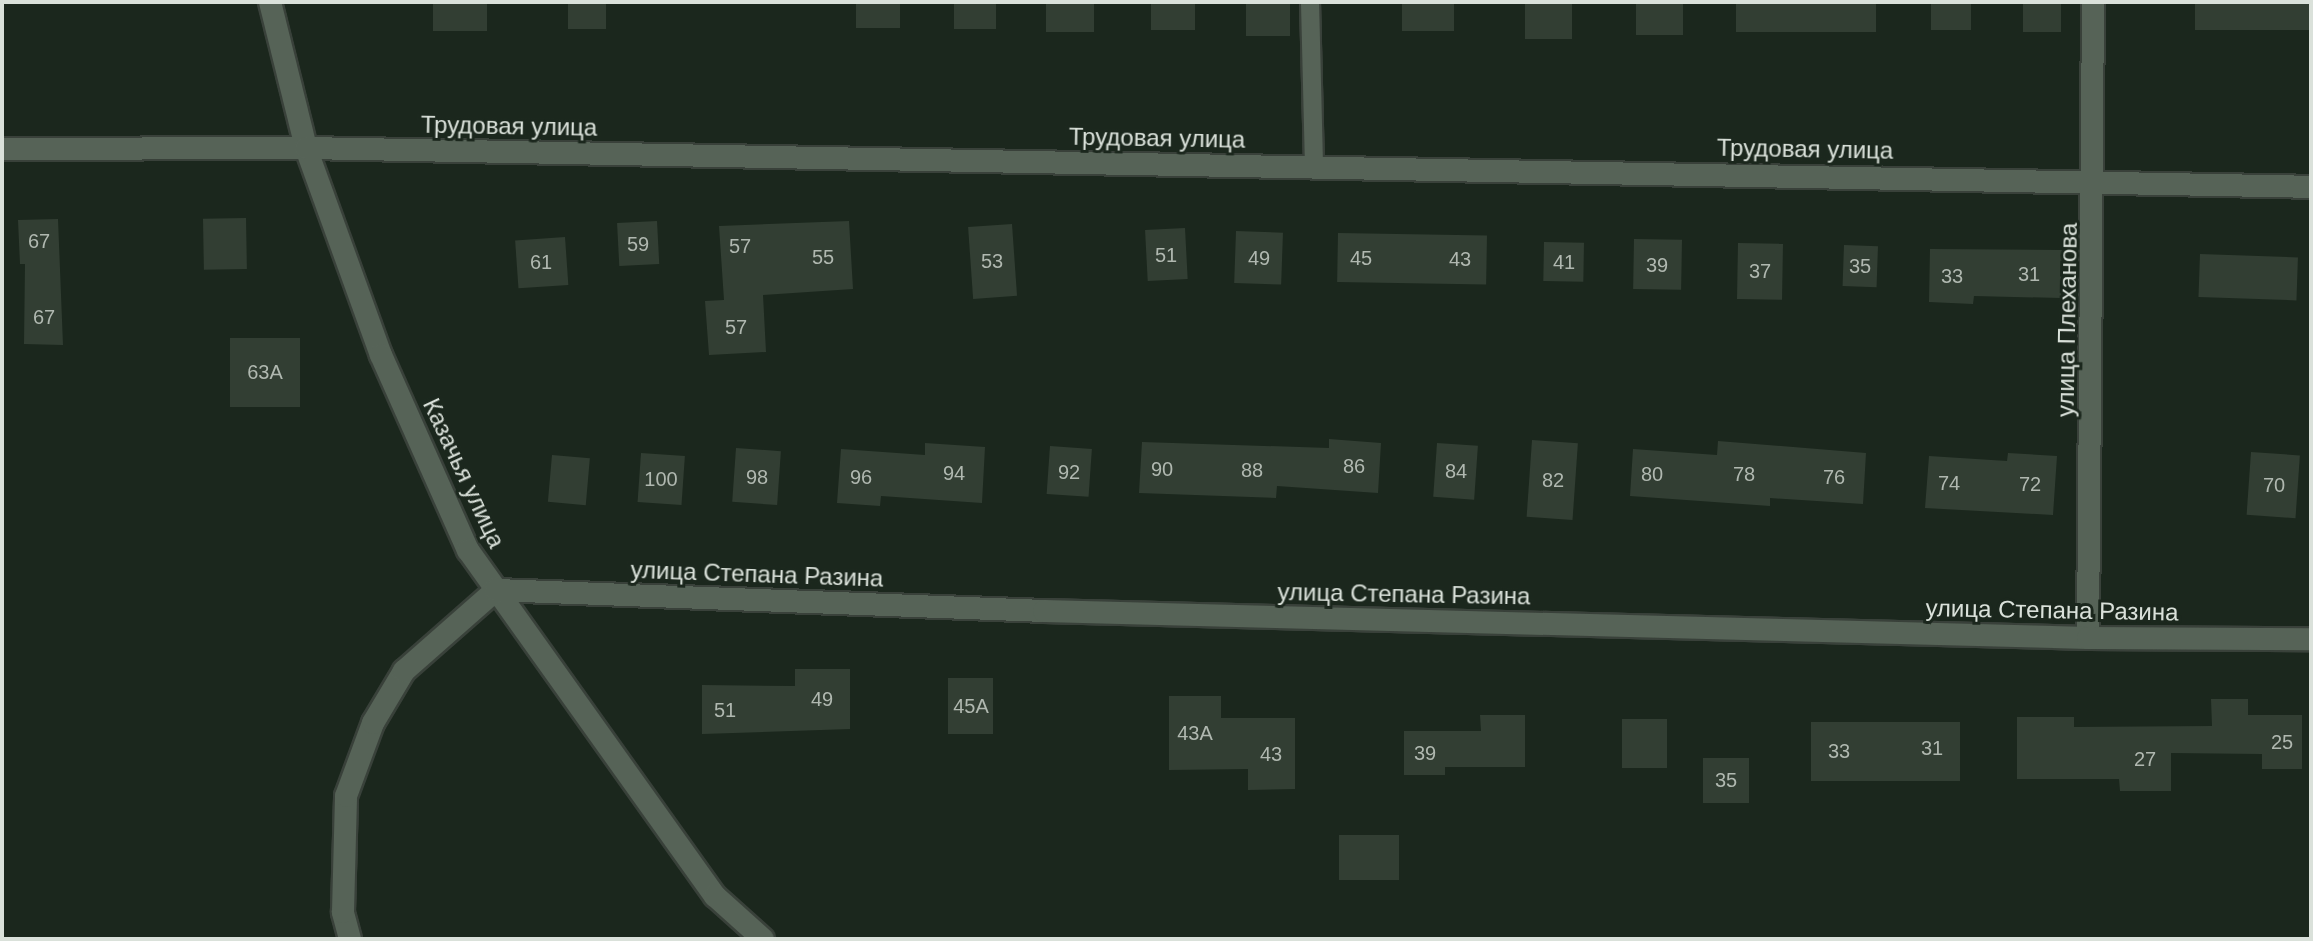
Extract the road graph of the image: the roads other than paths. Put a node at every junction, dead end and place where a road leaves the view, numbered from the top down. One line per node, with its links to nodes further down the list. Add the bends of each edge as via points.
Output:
1 (270, 2): 4 (street, Казачья улица)
2 (1310, 2): 6 (lane)
3 (2093, 2): 7 (street, улица Плеханова)
4 (306, 148): 5 (street, Трудовая улица); 6 (street, Трудовая улица); 9 (street, Казачья улица, via 381,355 468,550)
5 (2, 149)
6 (1314, 167): 7 (street, Трудовая улица)
7 (2096, 180): 8 (street, Трудовая улица); 10 (street, улица Плеханова)
8 (2311, 187)
9 (496, 590): 10 (street, улица Степана Разина, via 1044,611); 12 (street, via 404,671 373,723 346,796 343,912); 13 (street, Казачья улица, via 715,896)
10 (2088, 638): 11 (street, улица Степана Разина)
11 (2311, 639)
12 (350, 939)
13 (763, 939)

